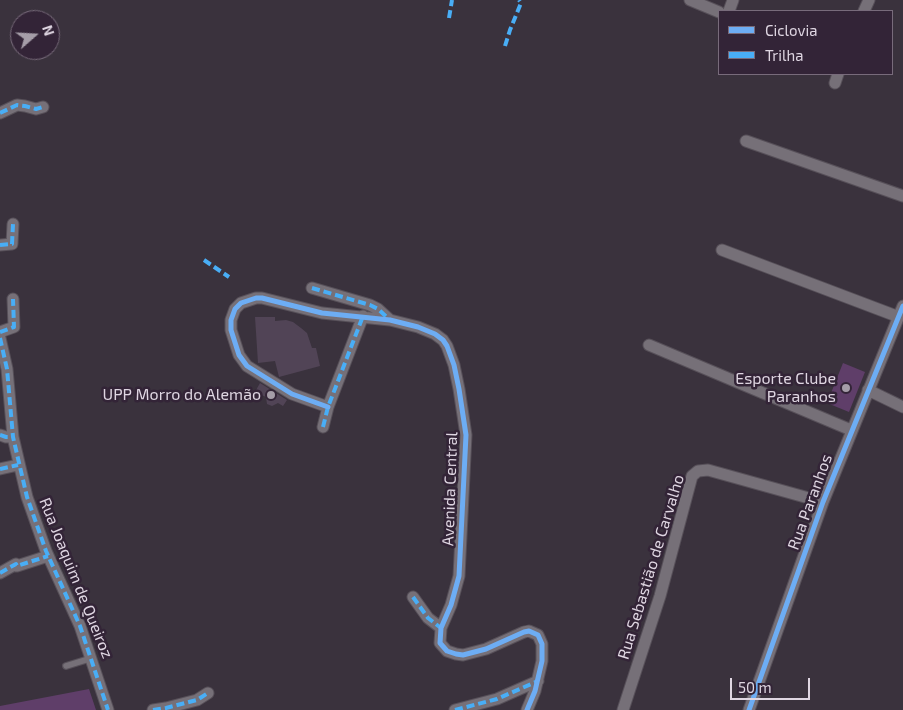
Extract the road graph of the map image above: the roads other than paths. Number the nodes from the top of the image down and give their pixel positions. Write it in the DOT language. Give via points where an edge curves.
graph roads {
  1 [pos="690,0"];
  2 [pos="718,12"];
  3 [pos="43,108"];
  4 [pos="0,113"];
  5 [pos="746,141"];
  6 [pos="903,196"];
  7 [pos="13,224"];
  8 [pos="0,245"];
  9 [pos="722,250"];
  10 [pos="312,288"];
  11 [pos="14,299"];
  12 [pos="903,306"];
  13 [pos="363,316"];
  14 [pos="899,317"];
  15 [pos="390,320"];
  16 [pos="0,332"];
  17 [pos="0,338"];
  18 [pos="648,345"];
  19 [pos="868,390"];
  20 [pos="328,407"];
  21 [pos="903,407"];
  22 [pos="323,427"];
  23 [pos="851,430"];
  24 [pos="0,435"];
  25 [pos="13,437"];
  26 [pos="18,465"];
  27 [pos="0,469"];
  28 [pos="823,502"];
  29 [pos="48,556"];
  30 [pos="0,573"];
  31 [pos="413,597"];
  32 [pos="441,628"];
  33 [pos="92,658"];
  34 [pos="66,666"];
  35 [pos="538,681"];
  36 [pos="208,693"];
  37 [pos="108,710"];
  38 [pos="153,710"];
  39 [pos="455,710"];
  40 [pos="527,710"];
  41 [pos="622,710"];
  42 [pos="749,710"];
  1 -- 2 [label="street"];
  3 -- 4 [label="street" via="17,105"];
  5 -- 6 [label="street"];
  7 -- 8 [label="street" via="12,244"];
  9 -- 14 [label="street"];
  10 -- 15 [label="street" via="370,305"];
  11 -- 16 [label="street" via="14,328"];
  12 -- 14 [label="street, Rua Paranhos"];
  13 -- 15 [label="street, Avenida Central"];
  13 -- 20 [label="street"];
  13 -- 20 [label="street, Avenida Central" via="322,312 262,298 246,301 235,308 231,330 238,355 247,366 292,394"];
  14 -- 19 [label="street, Rua Paranhos"];
  15 -- 32 [label="street, Avenida Central" via="418,327 443,340 454,365 461,399 466,435 460,558 451,605"];
  17 -- 25 [label="street, Rua Joaquim de Queiroz" via="7,369"];
  18 -- 23 [label="street"];
  19 -- 21 [label="street"];
  19 -- 23 [label="street, Rua Paranhos"];
  20 -- 22 [label="street"];
  23 -- 28 [label="street, Rua Paranhos"];
  24 -- 25 [label="street"];
  25 -- 26 [label="street, Rua Joaquim de Queiroz"];
  26 -- 27 [label="street"];
  26 -- 29 [label="street, Rua Joaquim de Queiroz"];
  28 -- 41 [label="street, Rua Sebastião de Carvalho" via="708,470 692,476 660,596"];
  28 -- 42 [label="street, Rua Paranhos"];
  29 -- 30 [label="street" via="16,564"];
  29 -- 33 [label="street, Rua Joaquim de Queiroz"];
  31 -- 32 [label="street" via="428,618"];
  32 -- 35 [label="street" via="440,643 444,649 464,655 524,632 538,635 542,644 542,661"];
  33 -- 34 [label="lane"];
  33 -- 37 [label="street, Rua Joaquim de Queiroz"];
  35 -- 39 [label="street" via="497,699"];
  35 -- 40 [label="street"];
  36 -- 38 [label="street" via="197,700"];
}
